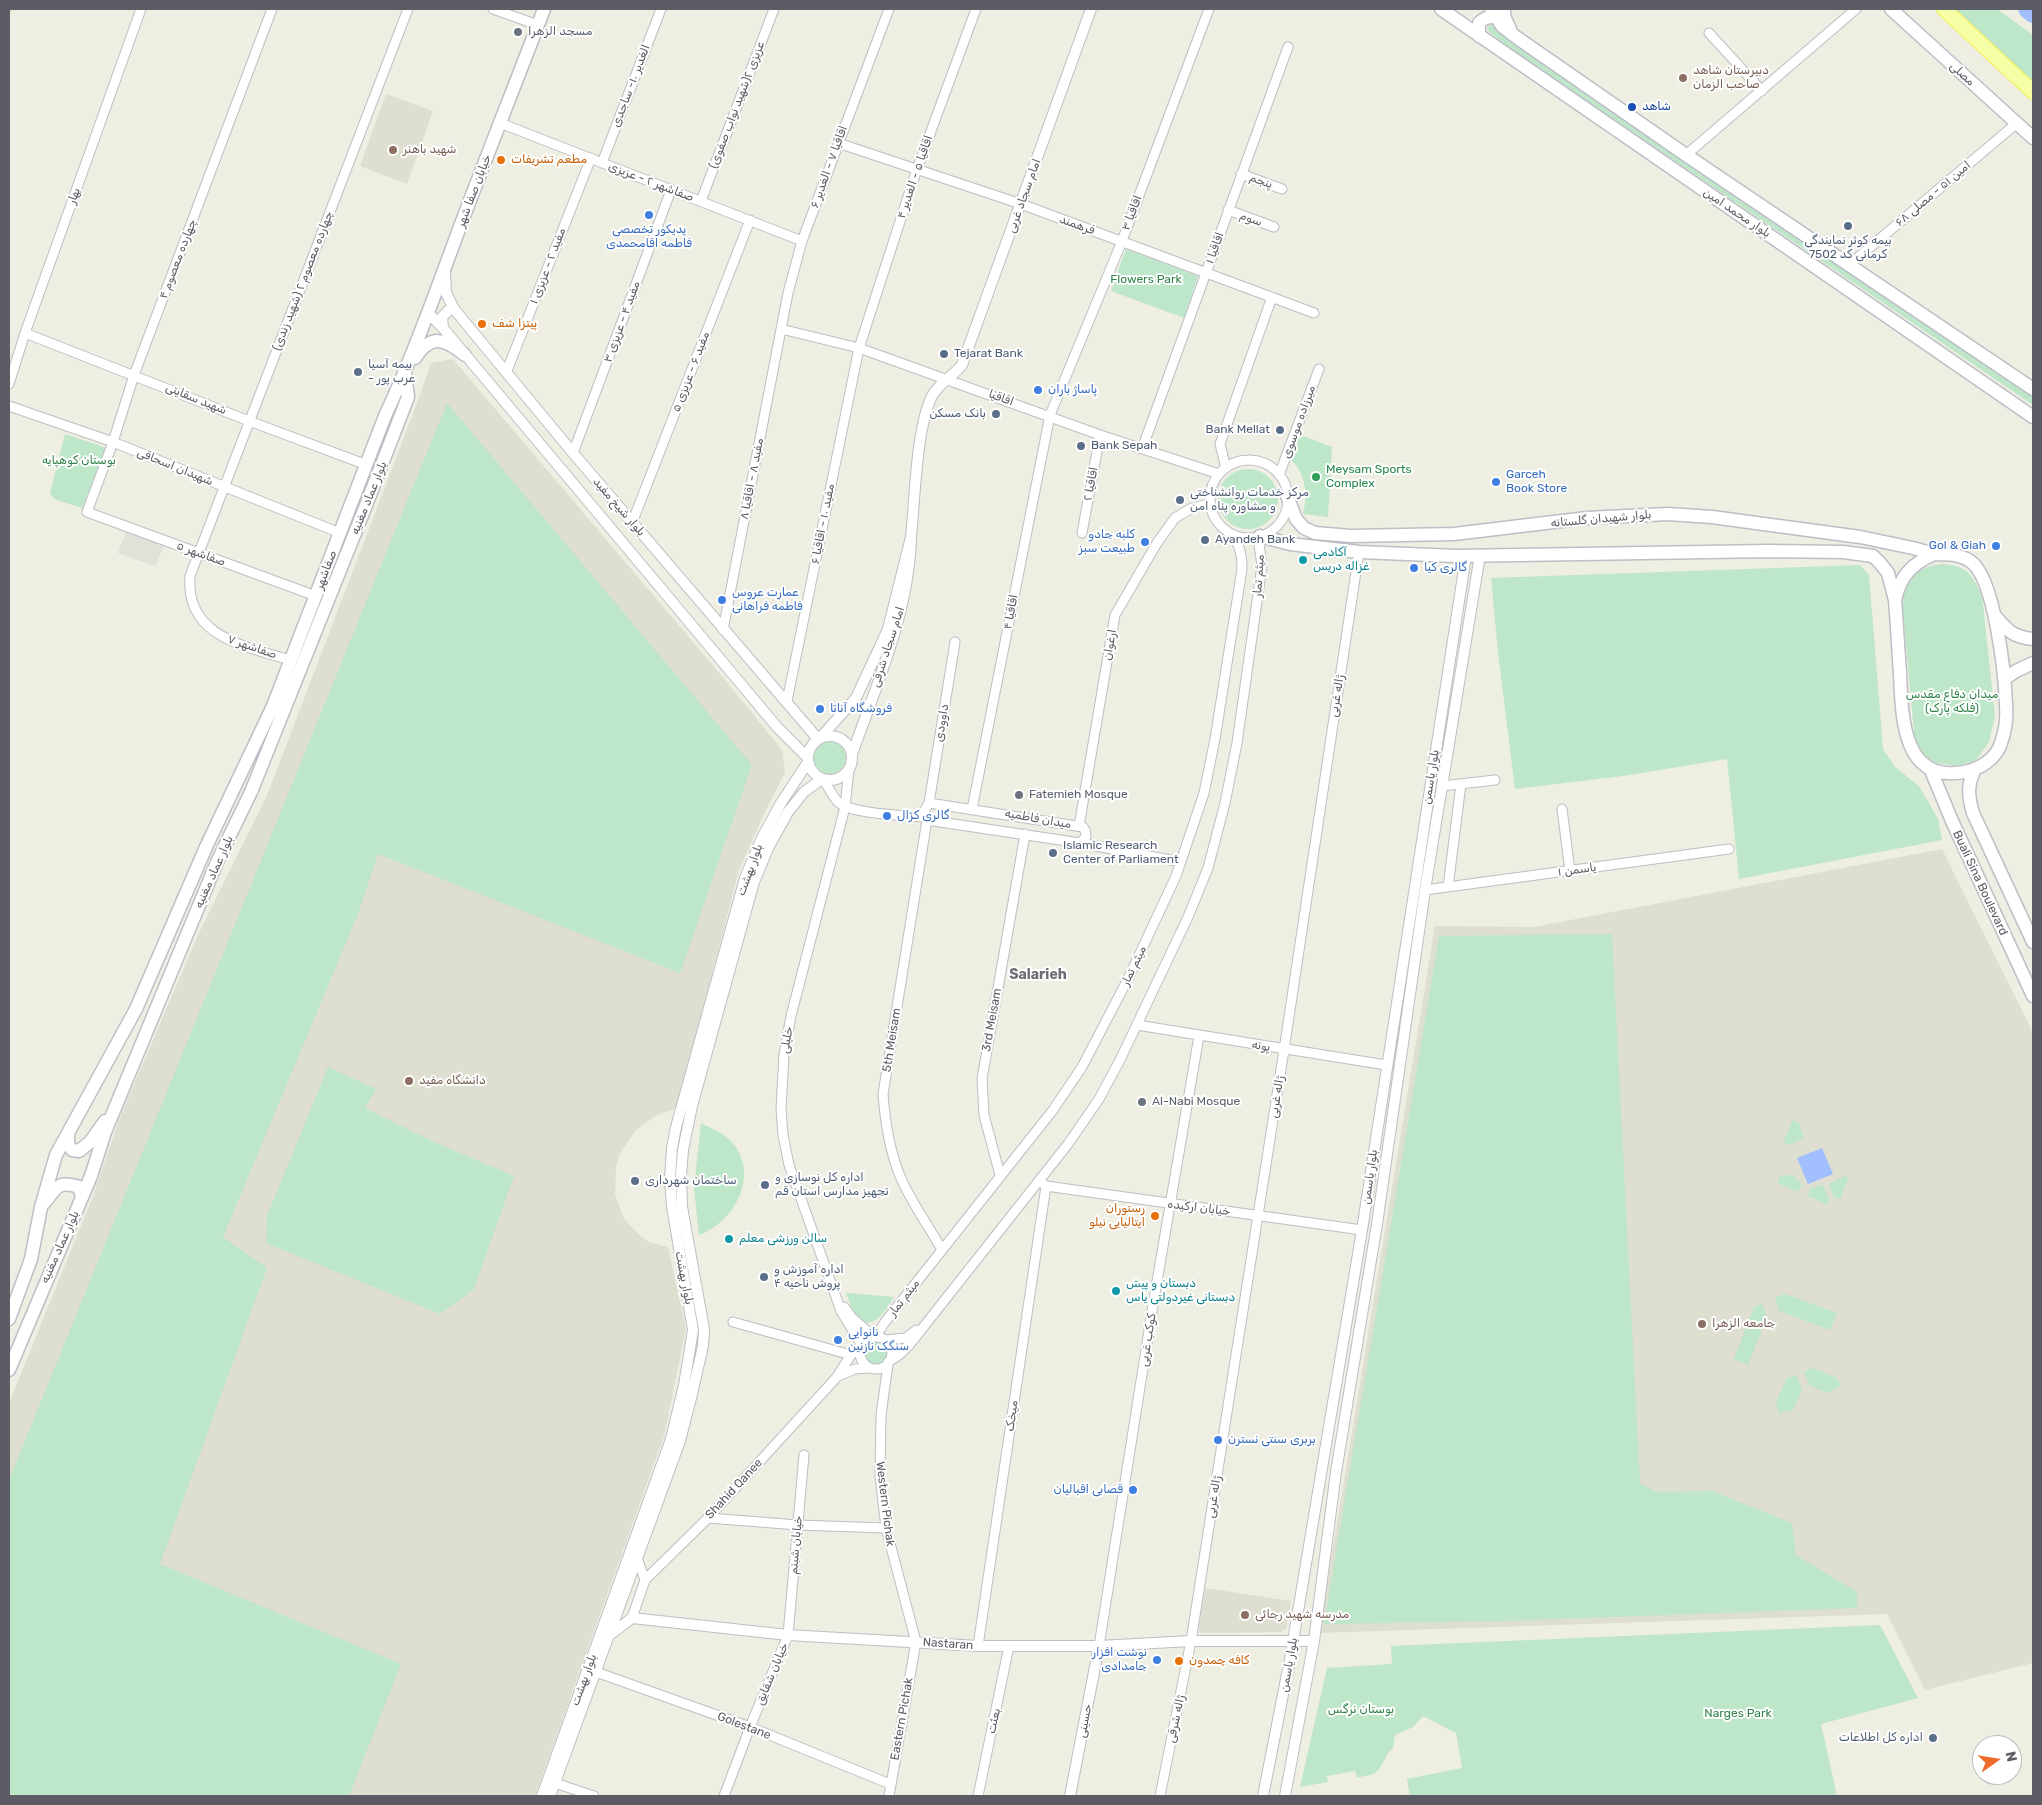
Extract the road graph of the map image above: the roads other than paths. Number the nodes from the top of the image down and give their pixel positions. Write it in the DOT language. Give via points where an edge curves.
graph roads {
  1 [pos="141,9"];
  2 [pos="272,9"];
  3 [pos="408,9"];
  4 [pos="494,9"];
  5 [pos="544,9"];
  6 [pos="661,9"];
  7 [pos="774,9"];
  8 [pos="889,9"];
  9 [pos="976,9"];
  10 [pos="1092,9"];
  11 [pos="1209,9"];
  12 [pos="1441,9"];
  13 [pos="1856,9"];
  14 [pos="1891,9"];
  15 [pos="1944,9"];
  16 [pos="1497,12"];
  17 [pos="538,25"];
  18 [pos="1709,33"];
  19 [pos="1479,36"];
  20 [pos="1288,47"];
  21 [pos="1762,91"];
  22 [pos="2033,92"];
  23 [pos="500,123"];
  24 [pos="2017,123"];
  25 [pos="2033,138"];
  26 [pos="838,142"];
  27 [pos="1686,156"];
  28 [pos="591,158"];
  29 [pos="602,163"];
  30 [pos="917,169"];
  31 [pos="1241,174"];
  32 [pos="1282,189"];
  33 [pos="671,190"];
  34 [pos="700,201"];
  35 [pos="1022,204"];
  36 [pos="1228,210"];
  37 [pos="750,220"];
  38 [pos="1274,227"];
  39 [pos="802,241"];
  40 [pos="1122,241"];
  41 [pos="447,262"];
  42 [pos="1849,265"];
  43 [pos="1206,273"];
  44 [pos="1272,297"];
  45 [pos="454,309"];
  46 [pos="1314,313"];
  47 [pos="429,314"];
  48 [pos="443,328"];
  49 [pos="781,329"];
  50 [pos="25,333"];
  51 [pos="858,348"];
  52 [pos="464,355"];
  53 [pos="1319,369"];
  54 [pos="405,373"];
  55 [pos="134,374"];
  56 [pos="506,374"];
  57 [pos="948,379"];
  58 [pos="9,384"];
  59 [pos="2033,389"];
  60 [pos="9,406"];
  61 [pos="1050,415"];
  62 [pos="2033,417"];
  63 [pos="249,421"];
  64 [pos="1100,435"];
  65 [pos="113,442"];
  66 [pos="1142,449"];
  67 [pos="573,453"];
  68 [pos="367,465"];
  69 [pos="1226,468"];
  70 [pos="1219,474"];
  71 [pos="1279,475"];
  72 [pos="225,487"];
  73 [pos="1287,496"];
  74 [pos="1210,504"];
  75 [pos="87,512"];
  76 [pos="632,523"];
  77 [pos="340,533"];
  78 [pos="1082,533"];
  79 [pos="1230,533"];
  80 [pos="911,537"];
  81 [pos="1259,537"];
  82 [pos="1359,552"];
  83 [pos="198,553"];
  84 [pos="1934,554"];
  85 [pos="1480,555"];
  86 [pos="1466,556"];
  87 [pos="1462,578"];
  88 [pos="1476,581"];
  89 [pos="316,596"];
  90 [pos="1895,600"];
  91 [pos="1995,616"];
  92 [pos="723,630"];
  93 [pos="2033,639"];
  94 [pos="955,642"];
  95 [pos="290,660"];
  96 [pos="2033,663"];
  97 [pos="2004,679"];
  98 [pos="787,701"];
  99 [pos="819,739"];
  100 [pos="852,754"];
  101 [pos="808,760"];
  102 [pos="245,768"];
  103 [pos="1930,768"];
  104 [pos="849,769"];
  105 [pos="1975,769"];
  106 [pos="823,779"];
  107 [pos="1495,780"];
  108 [pos="1461,784"];
  109 [pos="1442,786"];
  110 [pos="929,803"];
  111 [pos="846,807"];
  112 [pos="972,809"];
  113 [pos="1562,809"];
  114 [pos="926,819"];
  115 [pos="1079,826"];
  116 [pos="1024,834"];
  117 [pos="1080,843"];
  118 [pos="1729,849"];
  119 [pos="1181,862"];
  120 [pos="1570,871"];
  121 [pos="1448,887"];
  122 [pos="1414,888"];
  123 [pos="1425,890"];
  124 [pos="2033,942"];
  125 [pos="2033,996"];
  126 [pos="1137,1025"];
  127 [pos="1199,1036"];
  128 [pos="1284,1050"];
  129 [pos="1386,1065"];
  130 [pos="116,1106"];
  131 [pos="68,1134"];
  132 [pos="1000,1176"];
  133 [pos="1042,1183"];
  134 [pos="82,1197"];
  135 [pos="1172,1205"];
  136 [pos="40,1207"];
  137 [pos="1258,1216"];
  138 [pos="1362,1230"];
  139 [pos="942,1250"];
  140 [pos="827,1273"];
  141 [pos="936,1310"];
  142 [pos="9,1319"];
  143 [pos="733,1322"];
  144 [pos="875,1337"];
  145 [pos="885,1340"];
  146 [pos="862,1346"];
  147 [pos="851,1355"];
  148 [pos="888,1363"];
  149 [pos="875,1368"];
  150 [pos="9,1370"];
  151 [pos="836,1378"];
  152 [pos="885,1382"];
  153 [pos="804,1455"];
  154 [pos="708,1518"];
  155 [pos="798,1525"];
  156 [pos="886,1528"];
  157 [pos="637,1558"];
  158 [pos="645,1580"];
  159 [pos="632,1618"];
  160 [pos="610,1635"];
  161 [pos="788,1635"];
  162 [pos="1191,1641"];
  163 [pos="1314,1641"];
  164 [pos="916,1642"];
  165 [pos="1293,1642"];
  166 [pos="978,1646"];
  167 [pos="1009,1646"];
  168 [pos="1100,1646"];
  169 [pos="596,1672"];
  170 [pos="750,1727"];
  171 [pos="555,1783"];
  172 [pos="890,1784"];
  173 [pos="542,1796"];
  174 [pos="550,1796"];
  175 [pos="594,1796"];
  176 [pos="724,1796"];
  177 [pos="888,1796"];
  178 [pos="978,1796"];
  179 [pos="1070,1796"];
  180 [pos="1160,1796"];
  181 [pos="1263,1796"];
  182 [pos="1285,1796"];
  1 -- 50 [label="street, بهار"];
  2 -- 55 [label="street, چهارده معصوم ۴"];
  3 -- 63 [label="street, چهارده معصوم ۲ (شهید زندی)"];
  4 -- 17 [label="street"];
  5 -- 17 [label="main road, خیابان صفا شهر"];
  6 -- 29 [label="street, الغدیر ۱۰- ساجدی"];
  7 -- 34 [label="street, عزیزی ۲(شهید نواب صفوی)"];
  8 -- 26 [label="street, اقاقیا ۷ - الغدیر ۶"];
  9 -- 30 [label="street, اقاقیا ۵ - الغدیر ۴"];
  10 -- 35 [label="street, امام سجاد غربی"];
  11 -- 40 [label="street, اقاقیا ۳"];
  12 -- 19 [label="main road, بلوار محمد امین"];
  13 -- 21 [label="street"];
  14 -- 24 [label="main road, مصلی"];
  15 -- 22 [label="main road"];
  16 -- 19 [label="main road" via="1482,19"];
  16 -- 27 [label="main road, بلوار محمد امین" via="1516,36"];
  17 -- 23 [label="main road, خیابان صفا شهر"];
  18 -- 21 [label="street"];
  19 -- 62 [label="main road, بلوار محمد امین"];
  20 -- 31 [label="street, اقاقیا ۱"];
  21 -- 27 [label="street"];
  23 -- 28 [label="street, صفاشهر ۲ - عزیزی"];
  23 -- 41 [label="main road, خیابان صفا شهر"];
  24 -- 25 [label="main road, مصلی"];
  24 -- 42 [label="street, امین ۵۱ - مصلی ۶۸"];
  26 -- 30 [label="street, فرهمند"];
  26 -- 39 [label="street, اقاقیا ۷ - الغدیر ۶"];
  27 -- 42 [label="main road, بلوار محمد امین"];
  28 -- 29 [label="street, صفاشهر ۲ - عزیزی"];
  28 -- 56 [label="street, مفید ۲ - عزیزی ۱"];
  29 -- 33 [label="street, صفاشهر ۲ - عزیزی"];
  30 -- 35 [label="street, فرهمند"];
  30 -- 51 [label="street, اقاقیا ۵ - الغدیر ۴"];
  31 -- 32 [label="street, پنجم"];
  31 -- 36 [label="street, اقاقیا ۱"];
  33 -- 34 [label="street, صفاشهر ۲ - عزیزی"];
  33 -- 67 [label="street, مفید ۴ - عزیزی ۳"];
  34 -- 37 [label="street, صفاشهر ۲ - عزیزی"];
  35 -- 40 [label="street, فرهمند"];
  35 -- 57 [label="street, امام سجاد غربی" via="962,366"];
  36 -- 38 [label="street, سوم"];
  36 -- 43 [label="street, اقاقیا ۱"];
  37 -- 39 [label="street, صفاشهر ۲ - عزیزی"];
  37 -- 76 [label="street, مفید ۶ - عزیزی ۵"];
  39 -- 49 [label="street, اقاقیا ۷ - الغدیر ۶"];
  40 -- 43 [label="street, فرهمند"];
  40 -- 61 [label="street, اقاقیا ۳"];
  41 -- 45 [label="street, بلوار شیخ مفید" via="446,292"];
  41 -- 47 [label="main road, خیابان صفا شهر"];
  42 -- 59 [label="main road, بلوار محمد امین"];
  43 -- 44 [label="street, فرهمند"];
  43 -- 66 [label="street, اقاقیا ۱"];
  44 -- 46 [label="street, فرهمند"];
  44 -- 69 [label="street" via="1220,444"];
  45 -- 48 [label="street" via="442,317"];
  45 -- 56 [label="street, بلوار شیخ مفید"];
  47 -- 48 [label="street, بلوار شیخ مفید"];
  47 -- 54 [label="main road, خیابان صفا شهر"];
  48 -- 52 [label="street, بلوار شیخ مفید"];
  49 -- 51 [label="street, اقاقیا"];
  49 -- 92 [label="street, مفید ۸ - اقاقیا ۸"];
  50 -- 55 [label="street, شهید سقایتی"];
  50 -- 58 [label="street, بهار"];
  51 -- 57 [label="street, اقاقیا"];
  51 -- 98 [label="street, مفید ۱۰ - اقاقیا ۶"];
  52 -- 54 [label="main road" via="448,342 433,341 418,353"];
  52 -- 101 [label="street, بلوار شیخ مفید"];
  53 -- 71 [label="street, میرزاده موسوی"];
  54 -- 68 [label="main road, صفاشهر"];
  54 -- 130 [label="main road, بلوار عماد مغنیه" via="408,397 359,522 251,792 217,862"];
  55 -- 63 [label="street, شهید سقایتی"];
  55 -- 65 [label="street, چهارده معصوم ۴"];
  56 -- 67 [label="street, بلوار شیخ مفید"];
  57 -- 61 [label="street, اقاقیا"];
  57 -- 80 [label="street, امام سجاد شرقی" via="932,397 924,424"];
  60 -- 65 [label="street, شهیدان اسحاقی"];
  61 -- 64 [label="street, اقاقیا"];
  61 -- 112 [label="street, اقاقیا ۴"];
  63 -- 68 [label="street, شهید سقایتی"];
  63 -- 72 [label="street, چهارده معصوم ۲ (شهید زندی)"];
  64 -- 66 [label="street, اقاقیا"];
  64 -- 78 [label="street, اقاقیا ۲"];
  65 -- 72 [label="street, شهیدان اسحاقی"];
  65 -- 75 [label="street, چهارده معصوم ۴"];
  66 -- 70 [label="street, اقاقیا"];
  67 -- 76 [label="street, بلوار شیخ مفید"];
  68 -- 77 [label="main road, صفاشهر"];
  69 -- 70 [label="street"];
  69 -- 71 [label="street" via="1240,461 1254,461"];
  70 -- 74 [label="street" via="1211,489"];
  71 -- 73 [label="street"];
  72 -- 77 [label="street, شهیدان اسحاقی"];
  72 -- 83 [label="street, چهارده معصوم ۲ (شهید زندی)"];
  73 -- 81 [label="street" via="1281,521"];
  73 -- 84 [label="main road, بلوار شهیدان گلستانه" via="1296,519 1315,533 1351,536 1460,534 1586,518 1668,514 1860,537"];
  74 -- 79 [label="street" via="1217,521"];
  74 -- 115 [label="street, ارغوان" via="1192,508 1175,518 1156,543 1115,616"];
  75 -- 83 [label="street, صفاشهر ۵"];
  76 -- 92 [label="street, بلوار شیخ مفید"];
  77 -- 89 [label="main road, صفاشهر"];
  79 -- 81 [label="street" via="1240,537"];
  79 -- 119 [label="street, میثم تمار" via="1237,540 1242,554 1242,569 1204,793"];
  80 -- 99 [label="street, امام سجاد شرقی" via="888,629 856,698"];
  80 -- 100 [label="street, امام سجاد شرقی" via="899,620"];
  81 -- 82 [label="main road"];
  81 -- 126 [label="street, میثم تمار" via="1262,566 1237,743 1218,834 1188,917"];
  82 -- 86 [label="main road"];
  82 -- 128 [label="street, ژاله غربی"];
  83 -- 89 [label="street, صفاشهر ۵"];
  83 -- 95 [label="street, صفاشهر ۷" via="189,588 200,620 234,643"];
  84 -- 90 [label="main road" via="1906,572"];
  84 -- 91 [label="main road, بلوار شهیدان گلستانه" via="1948,554 1970,561 1982,572"];
  85 -- 86 [label="main road"];
  85 -- 88 [label="street, بلوار یاسمن"];
  85 -- 90 [label="main road" via="1843,552 1873,556 1888,573"];
  86 -- 87 [label="street, بلوار یاسمن"];
  87 -- 88 [label="street" via="1470,575"];
  87 -- 122 [label="street, بلوار یاسمن"];
  88 -- 109 [label="street, بلوار یاسمن"];
  89 -- 95 [label="main road, صفاشهر"];
  90 -- 103 [label="main road" via="1902,720 1913,751"];
  91 -- 93 [label="main road" via="2008,631"];
  91 -- 97 [label="main road, بلوار شهیدان گلستانه"];
  92 -- 98 [label="street, بلوار شیخ مفید"];
  94 -- 110 [label="street, داوودی"];
  95 -- 102 [label="main road, صفاشهر"];
  96 -- 97 [label="main road"];
  97 -- 105 [label="main road, بلوار شهیدان گلستانه" via="2006,706 2001,744 1994,757"];
  98 -- 99 [label="street, بلوار شیخ مفید"];
  99 -- 100 [label="street" via="836,736 849,746"];
  99 -- 101 [label="street" via="810,748"];
  100 -- 104 [label="street"];
  101 -- 106 [label="street" via="813,772"];
  101 -- 173 [label="street, بلوار بهشت" via="781,803 744,878 681,1106 672,1148 670,1179 675,1230 693,1330 684,1385 671,1439"];
  102 -- 131 [label="main road, بلوار عماد مغنیه" via="206,847 136,1009"];
  103 -- 105 [label="main road" via="1953,773"];
  103 -- 125 [label="main road, Buali Sina Boulevard"];
  104 -- 106 [label="street" via="838,779"];
  104 -- 111 [label="street, خلیلی"];
  105 -- 124 [label="main road, Buali Sina Boulevard" via="1969,780 1968,795 1973,813"];
  106 -- 111 [label="street" via="838,802"];
  106 -- 157 [label="street, بلوار بهشت" via="804,792 788,812 754,882 692,1106 683,1150 682,1207 700,1298 703,1346 680,1441"];
  107 -- 108 [label="street"];
  108 -- 109 [label="street"];
  108 -- 121 [label="street"];
  109 -- 123 [label="street, بلوار یاسمن"];
  110 -- 112 [label="street, میدان فاطمیه"];
  110 -- 114 [label="street" via="925,808"];
  111 -- 114 [label="street, میدان فاطمیه"];
  111 -- 140 [label="street, خلیلی" via="791,1016 782,1081 783,1135 789,1165"];
  112 -- 115 [label="street, میدان فاطمیه"];
  113 -- 120 [label="street"];
  114 -- 116 [label="street, میدان فاطمیه"];
  114 -- 139 [label="street, 5th Meisam" via="883,1094 887,1130 900,1178"];
  115 -- 117 [label="street, میدان فاطمیه" via="1086,833 1085,840"];
  116 -- 117 [label="street, میدان فاطمیه"];
  116 -- 132 [label="street, 3rd Meisam" via="982,1079 984,1115"];
  117 -- 119 [label="street"];
  118 -- 120 [label="street, یاسمن ۱"];
  119 -- 132 [label="street, میثم تمار" via="1082,1067 1053,1110"];
  120 -- 121 [label="street, یاسمن ۱"];
  121 -- 123 [label="street, یاسمن ۱"];
  122 -- 123 [label="street"];
  122 -- 129 [label="street, بلوار یاسمن"];
  123 -- 163 [label="street, بلوار یاسمن" via="1378,1214 1336,1472"];
  126 -- 127 [label="street, پونه"];
  126 -- 133 [label="street, میثم تمار" via="1099,1099"];
  127 -- 128 [label="street, پونه"];
  127 -- 135 [label="street, کوکب غربی"];
  128 -- 129 [label="street, پونه"];
  128 -- 137 [label="street, ژاله غربی"];
  129 -- 138 [label="street, بلوار یاسمن"];
  130 -- 131 [label="main road" via="90,1142 79,1151 72,1150 68,1144"];
  130 -- 134 [label="main road, بلوار عماد مغنیه"];
  131 -- 136 [label="main road, بلوار عماد مغنیه" via="56,1155"];
  132 -- 139 [label="street, میثم تمار"];
  133 -- 135 [label="street, خیابان ارکیده"];
  133 -- 141 [label="street, میثم تمار"];
  133 -- 166 [label="street, میخک"];
  134 -- 136 [label="main road" via="79,1187 61,1184"];
  134 -- 150 [label="main road, بلوار عماد مغنیه"];
  135 -- 137 [label="street, خیابان ارکیده"];
  135 -- 168 [label="street, کوکب غربی" via="1154,1299"];
  136 -- 142 [label="main road, بلوار عماد مغنیه" via="31,1259"];
  137 -- 138 [label="street, خیابان ارکیده"];
  137 -- 162 [label="street, ژاله غربی"];
  138 -- 165 [label="street, بلوار یاسمن"];
  139 -- 144 [label="street, میثم تمار"];
  140 -- 144 [label="street" via="852,1318"];
  140 -- 146 [label="street" via="841,1311"];
  141 -- 145 [label="street" via="906,1338"];
  141 -- 148 [label="street" via="910,1344"];
  143 -- 147 [label="street"];
  144 -- 145 [label="street"];
  144 -- 146 [label="street"];
  145 -- 148 [label="street" via="892,1354"];
  146 -- 147 [label="street"];
  146 -- 149 [label="street" via="862,1361"];
  147 -- 151 [label="street"];
  148 -- 149 [label="street"];
  148 -- 152 [label="street, Western Pichak"];
  149 -- 151 [label="street" via="855,1368"];
  149 -- 152 [label="street"];
  151 -- 154 [label="street, Shahid Qanee"];
  152 -- 156 [label="street, Western Pichak" via="879,1451"];
  153 -- 155 [label="street, خیابان شبنم"];
  154 -- 155 [label="street"];
  154 -- 158 [label="street, Shahid Qanee"];
  155 -- 156 [label="street"];
  155 -- 161 [label="street, خیابان شبنم"];
  156 -- 164 [label="street, Western Pichak"];
  157 -- 158 [label="street"];
  157 -- 160 [label="street, بلوار بهشت"];
  158 -- 159 [label="street"];
  159 -- 160 [label="street"];
  159 -- 161 [label="street, Nastaran"];
  160 -- 169 [label="street, بلوار بهشت"];
  161 -- 164 [label="street, Nastaran"];
  161 -- 170 [label="street, خیابان شقایق"];
  162 -- 165 [label="street, Nastaran"];
  162 -- 168 [label="street, Nastaran"];
  162 -- 180 [label="street, ژاله شرقی"];
  163 -- 165 [label="street, Nastaran"];
  163 -- 182 [label="street, بلوار یاسمن"];
  164 -- 166 [label="street, Nastaran"];
  164 -- 172 [label="street, Eastern Pichak"];
  165 -- 181 [label="street, بلوار یاسمن"];
  166 -- 167 [label="street, Nastaran"];
  167 -- 168 [label="street, Nastaran"];
  167 -- 178 [label="street, بعثت"];
  168 -- 179 [label="street, حسینی"];
  169 -- 170 [label="street, Golestane"];
  169 -- 171 [label="street, بلوار بهشت"];
  170 -- 172 [label="street, Golestane"];
  170 -- 176 [label="street, خیابان شقایق"];
  171 -- 174 [label="street, بلوار بهشت"];
  171 -- 175 [label="street"];
  172 -- 177 [label="street, Eastern Pichak"];
}
